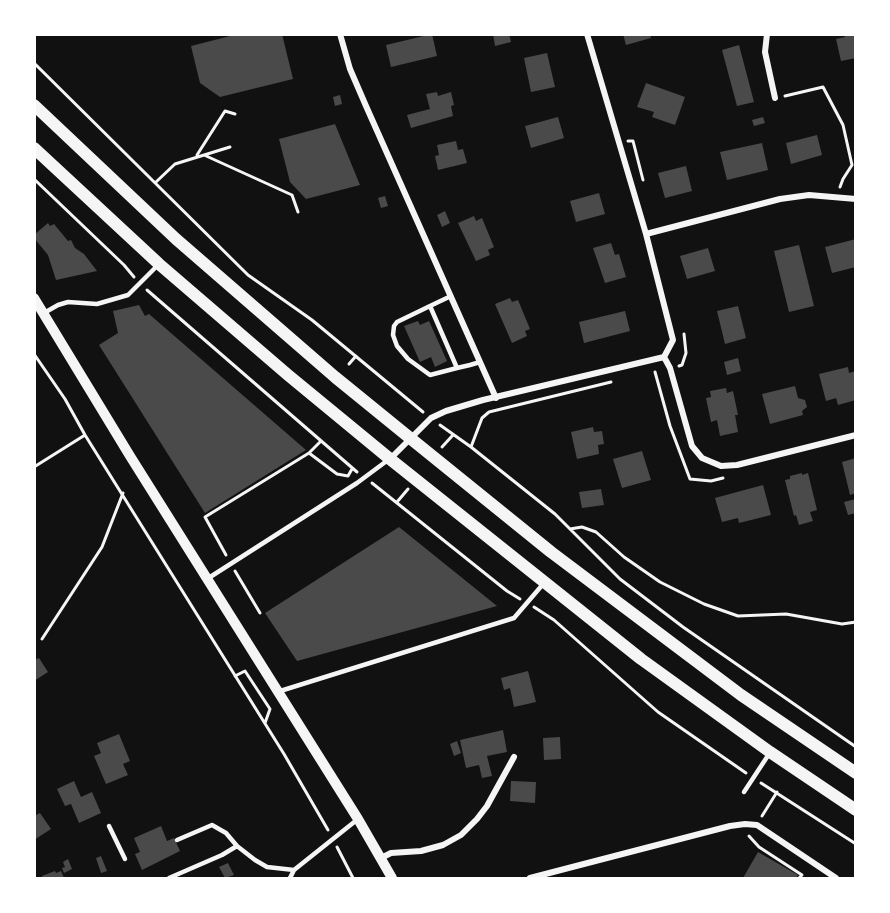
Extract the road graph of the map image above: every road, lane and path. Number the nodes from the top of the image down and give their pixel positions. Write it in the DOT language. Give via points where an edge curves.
graph roads {
  1 [pos="340,34"];
  2 [pos="587,34"];
  3 [pos="767,34"];
  4 [pos="34,63"];
  5 [pos="775,98"];
  6 [pos="34,105"];
  7 [pos="235,114"];
  8 [pos="619,140"];
  9 [pos="230,147"];
  10 [pos="34,148"];
  11 [pos="204,155"];
  12 [pos="196,157"];
  13 [pos="34,179"];
  14 [pos="156,182"];
  15 [pos="645,186"];
  16 [pos="837,198"];
  17 [pos="855,199"];
  18 [pos="298,212"];
  19 [pos="646,234"];
  20 [pos="159,264"];
  21 [pos="140,283"];
  22 [pos="450,296"];
  23 [pos="34,298"];
  24 [pos="430,306"];
  25 [pos="44,313"];
  26 [pos="683,329"];
  27 [pos="34,354"];
  28 [pos="356,355"];
  29 [pos="664,357"];
  30 [pos="480,362"];
  31 [pos="34,363"];
  32 [pos="40,364"];
  33 [pos="349,364"];
  34 [pos="457,368"];
  35 [pos="670,368"];
  36 [pos="622,380"];
  37 [pos="496,398"];
  38 [pos="424,413"];
  39 [pos="439,424"];
  40 [pos="85,435"];
  41 [pos="453,435"];
  42 [pos="855,435"];
  43 [pos="410,438"];
  44 [pos="321,441"];
  45 [pos="471,447"];
  46 [pos="440,450"];
  47 [pos="309,453"];
  48 [pos="390,459"];
  49 [pos="34,467"];
  50 [pos="352,469"];
  51 [pos="733,475"];
  52 [pos="364,477"];
  53 [pos="405,492"];
  54 [pos="123,493"];
  55 [pos="397,502"];
  56 [pos="570,529"];
  57 [pos="231,564"];
  58 [pos="207,580"];
  59 [pos="544,583"];
  60 [pos="526,603"];
  61 [pos="260,613"];
  62 [pos="855,622"];
  63 [pos="42,639"];
  64 [pos="235,676"];
  65 [pos="278,692"];
  66 [pos="265,723"];
  67 [pos="855,747"];
  68 [pos="770,752"];
  69 [pos="514,757"];
  70 [pos="855,773"];
  71 [pos="753,778"];
  72 [pos="744,792"];
  73 [pos="777,792"];
  74 [pos="855,810"];
  75 [pos="358,819"];
  76 [pos="757,825"];
  77 [pos="109,826"];
  78 [pos="333,838"];
  79 [pos="177,840"];
  80 [pos="855,844"];
  81 [pos="237,846"];
  82 [pos="381,858"];
  83 [pos="125,859"];
  84 [pos="294,870"];
  85 [pos="169,879"];
  86 [pos="290,879"];
  87 [pos="353,879"];
  88 [pos="392,879"];
  89 [pos="530,879"];
  90 [pos="799,879"];
  91 [pos="836,879"];
  1 -- 22 [label="street" via="350,69"];
  2 -- 8 [label="street"];
  3 -- 5 [label="street" via="765,52"];
  4 -- 14 [label="path"];
  5 -- 16 [label="path" via="823,87 843,125 852,165"];
  6 -- 43 [label="main road" via="176,239"];
  7 -- 12 [label="path" via="225,111"];
  8 -- 15 [label="path" via="633,141"];
  8 -- 19 [label="street"];
  9 -- 11 [label="path"];
  10 -- 20 [label="main road"];
  11 -- 12 [label="path"];
  11 -- 18 [label="path" via="292,195"];
  12 -- 14 [label="path" via="175,164"];
  13 -- 21 [label="path"];
  14 -- 28 [label="path" via="248,275"];
  16 -- 17 [label="street"];
  16 -- 19 [label="street" via="780,198"];
  19 -- 29 [label="street" via="672,340"];
  20 -- 21 [label="lane"];
  20 -- 48 [label="main road"];
  21 -- 25 [label="lane" via="128,296 97,304 68,302"];
  21 -- 44 [label="path"];
  22 -- 24 [label="lane"];
  22 -- 30 [label="street"];
  23 -- 25 [label="street"];
  24 -- 34 [label="lane"];
  24 -- 34 [label="lane" via="397,322 394,341 430,375"];
  25 -- 58 [label="street"];
  26 -- 35 [label="path" via="686,353 682,365"];
  27 -- 32 [label="path"];
  28 -- 33 [label="path"];
  28 -- 38 [label="path"];
  29 -- 35 [label="street"];
  29 -- 37 [label="street"];
  30 -- 34 [label="lane"];
  30 -- 37 [label="street"];
  31 -- 32 [label="path"];
  32 -- 40 [label="path"];
  35 -- 42 [label="street" via="692,446 702,458 721,466"];
  35 -- 51 [label="path" via="655,372 690,479 711,481"];
  36 -- 45 [label="path" via="489,412 482,418"];
  37 -- 43 [label="street" via="446,411 431,418"];
  39 -- 41 [label="path"];
  40 -- 49 [label="path"];
  40 -- 54 [label="path"];
  41 -- 45 [label="path"];
  41 -- 46 [label="path"];
  43 -- 48 [label="street"];
  43 -- 70 [label="main road" via="551,552 732,688"];
  44 -- 47 [label="path"];
  44 -- 50 [label="path"];
  45 -- 56 [label="path"];
  47 -- 50 [label="path" via="337,474 348,476"];
  47 -- 57 [label="path" via="205,517"];
  48 -- 52 [label="lane"];
  48 -- 59 [label="main road"];
  50 -- 52 [label="path"];
  52 -- 55 [label="path"];
  52 -- 57 [label="lane"];
  53 -- 55 [label="path"];
  54 -- 63 [label="path" via="102,547"];
  54 -- 64 [label="path"];
  55 -- 60 [label="path"];
  56 -- 62 [label="path" via="582,526 596,532 660,582 738,616 786,614 842,624"];
  56 -- 67 [label="path" via="620,579"];
  57 -- 58 [label="lane"];
  57 -- 61 [label="path"];
  58 -- 65 [label="street"];
  59 -- 60 [label="lane"];
  59 -- 68 [label="main road"];
  60 -- 65 [label="lane" via="513,618"];
  60 -- 71 [label="path" via="554,620 658,712"];
  64 -- 66 [label="path"];
  64 -- 66 [label="path" via="245,671 270,709"];
  65 -- 75 [label="street"];
  66 -- 78 [label="path"];
  68 -- 71 [label="lane"];
  68 -- 74 [label="main road"];
  69 -- 82 [label="street" via="487,806 461,835 443,845"];
  71 -- 72 [label="lane"];
  71 -- 73 [label="path"];
  73 -- 76 [label="path"];
  73 -- 80 [label="path"];
  75 -- 78 [label="lane"];
  75 -- 82 [label="street"];
  76 -- 89 [label="street" via="730,826"];
  76 -- 90 [label="path" via="748,835 759,847 802,875"];
  76 -- 91 [label="street"];
  77 -- 83 [label="lane"];
  78 -- 84 [label="lane"];
  78 -- 87 [label="path"];
  79 -- 81 [label="lane" via="212,825"];
  81 -- 84 [label="lane" via="267,867"];
  81 -- 85 [label="lane"];
  82 -- 88 [label="street"];
  84 -- 86 [label="lane"];
}
